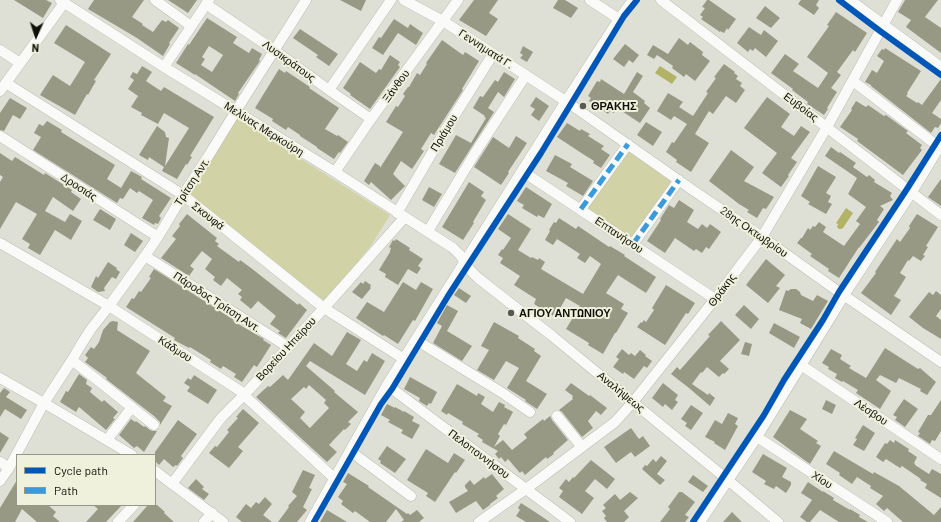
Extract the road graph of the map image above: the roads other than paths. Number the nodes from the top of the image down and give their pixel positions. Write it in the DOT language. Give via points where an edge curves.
graph roads {
  1 [pos="155,0"];
  2 [pos="306,0"];
  3 [pos="391,0"];
  4 [pos="404,0"];
  5 [pos="458,0"];
  6 [pos="590,0"];
  7 [pos="633,0"];
  8 [pos="661,0"];
  9 [pos="850,0"];
  10 [pos="897,0"];
  11 [pos="62,1"];
  12 [pos="208,2"];
  13 [pos="619,19"];
  14 [pos="443,21"];
  15 [pos="884,25"];
  16 [pos="191,26"];
  17 [pos="0,50"];
  18 [pos="274,50"];
  19 [pos="493,54"];
  20 [pos="20,63"];
  21 [pos="164,67"];
  22 [pos="941,67"];
  23 [pos="526,75"];
  24 [pos="852,81"];
  25 [pos="3,87"];
  26 [pos="329,90"];
  27 [pos="566,101"];
  28 [pos="236,111"];
  29 [pos="371,119"];
  30 [pos="827,127"];
  31 [pos="0,136"];
  32 [pos="628,144"];
  33 [pos="941,145"];
  34 [pos="522,170"];
  35 [pos="334,172"];
  36 [pos="678,180"];
  37 [pos="912,192"];
  38 [pos="182,195"];
  39 [pos="581,209"];
  40 [pos="941,214"];
  41 [pos="401,215"];
  42 [pos="428,231"];
  43 [pos="158,237"];
  44 [pos="762,237"];
  45 [pos="0,243"];
  46 [pos="633,244"];
  47 [pos="145,256"];
  48 [pos="465,262"];
  49 [pos="844,296"];
  50 [pos="716,299"];
  51 [pos="109,306"];
  52 [pos="324,308"];
  53 [pos="416,340"];
  54 [pos="288,347"];
  55 [pos="404,358"];
  56 [pos="72,360"];
  57 [pos="941,362"];
  58 [pos="801,365"];
  59 [pos="0,378"];
  60 [pos="387,385"];
  61 [pos="245,394"];
  62 [pos="633,402"];
  63 [pos="44,403"];
  64 [pos="132,407"];
  65 [pos="530,412"];
  66 [pos="557,416"];
  67 [pos="154,425"];
  68 [pos="757,437"];
  69 [pos="107,440"];
  70 [pos="582,447"];
  71 [pos="350,451"];
  72 [pos="17,454"];
  73 [pos="130,454"];
  74 [pos="16,455"];
  75 [pos="941,459"];
  76 [pos="0,462"];
  77 [pos="9,468"];
  78 [pos="157,477"];
  79 [pos="334,478"];
  80 [pos="728,480"];
  81 [pos="0,481"];
  82 [pos="172,484"];
  83 [pos="526,489"];
  84 [pos="411,496"];
  85 [pos="133,506"];
  86 [pos="212,513"];
  87 [pos="118,522"];
  88 [pos="204,522"];
  89 [pos="223,522"];
  90 [pos="310,522"];
  91 [pos="479,522"];
  92 [pos="570,522"];
  93 [pos="700,522"];
  94 [pos="778,522"];
  95 [pos="887,522"];
  1 -- 16 [label="street"];
  2 -- 18 [label="street, Τρίτση Αντ."];
  3 -- 26 [label="street"];
  4 -- 14 [label="street, Γεννηματά Γ."];
  5 -- 14 [label="street, Ξάνθου"];
  6 -- 13 [label="street"];
  7 -- 13 [label="street"];
  8 -- 30 [label="street, Ευβοίας"];
  9 -- 15 [label="street"];
  10 -- 15 [label="street, Θράκης"];
  11 -- 20 [label="street"];
  11 -- 21 [label="street, Μελίνας Μερκούρη"];
  12 -- 16 [label="street"];
  12 -- 18 [label="street, Λυσικράτους"];
  13 -- 27 [label="street"];
  14 -- 19 [label="street, Γεννηματά Γ."];
  14 -- 29 [label="street, Ξάνθου"];
  15 -- 22 [label="street"];
  15 -- 24 [label="street, Θράκης"];
  16 -- 21 [label="street"];
  17 -- 20 [label="street"];
  18 -- 26 [label="street, Λυσικράτους"];
  18 -- 28 [label="street, Τρίτση Αντ."];
  19 -- 23 [label="street, Γεννηματά Γ."];
  19 -- 41 [label="street, Πριάμου" via="443,134"];
  20 -- 25 [label="street"];
  21 -- 28 [label="street, Μελίνας Μερκούρη"];
  23 -- 27 [label="street, Γεννηματά Γ."];
  23 -- 42 [label="street"];
  24 -- 30 [label="street, Θράκης"];
  24 -- 33 [label="street" via="935,144"];
  25 -- 38 [label="street, Σκουφά"];
  26 -- 29 [label="street, Λυσικράτους"];
  27 -- 32 [label="street, 28ης Οκτωβρίου"];
  27 -- 34 [label="street"];
  28 -- 35 [label="street, Μελίνας Μερκούρη"];
  28 -- 38 [label="street, Τρίτση Αντ."];
  29 -- 35 [label="street, Ξάνθου"];
  30 -- 37 [label="street, Ευβοίας"];
  30 -- 44 [label="street, Θράκης"];
  31 -- 43 [label="street, Δροσιάς"];
  32 -- 36 [label="street, 28ης Οκτωβρίου"];
  32 -- 39 [label="street"];
  33 -- 37 [label="street"];
  34 -- 39 [label="street, Επτανήσου"];
  34 -- 48 [label="street"];
  35 -- 41 [label="street, Μελίνας Μερκούρη"];
  36 -- 44 [label="street, 28ης Οκτωβρίου"];
  36 -- 46 [label="street"];
  37 -- 40 [label="street, Ευβοίας"];
  37 -- 49 [label="street"];
  38 -- 43 [label="street, Τρίτση Αντ."];
  38 -- 52 [label="street, Σκουφά"];
  39 -- 46 [label="street, Επτανήσου"];
  41 -- 42 [label="street, Μελίνας Μερκούρη"];
  41 -- 52 [label="street, Βορείου Ηπείρου"];
  42 -- 48 [label="street, Μελίνας Μερκούρη" via="457,251"];
  43 -- 47 [label="street, Τρίτση Αντ."];
  44 -- 49 [label="street, 28ης Οκτωβρίου"];
  44 -- 50 [label="street, Θράκης"];
  45 -- 51 [label="street, Κάδμου"];
  46 -- 50 [label="street, Επτανήσου"];
  47 -- 51 [label="street, Τρίτση Αντ."];
  47 -- 54 [label="street, Πάροδος Τρίτση Αντ."];
  48 -- 53 [label="street"];
  48 -- 62 [label="street, Αναλήψεως" via="478,278"];
  49 -- 57 [label="street, 28ης Οκτωβρίου"];
  49 -- 58 [label="street"];
  50 -- 62 [label="street, Θράκης"];
  51 -- 56 [label="street, Τρίτση Αντ."];
  51 -- 61 [label="street, Κάδμου"];
  52 -- 54 [label="street, Βορείου Ηπείρου"];
  52 -- 55 [label="street, Σκουφά"];
  53 -- 55 [label="street"];
  53 -- 65 [label="street"];
  54 -- 61 [label="street, Βορείου Ηπείρου"];
  55 -- 60 [label="street"];
  56 -- 63 [label="street, Τρίτση Αντ."];
  56 -- 64 [label="street"];
  58 -- 68 [label="street"];
  58 -- 75 [label="street, Λέσβου"];
  59 -- 63 [label="street"];
  60 -- 71 [label="street"];
  60 -- 83 [label="street, Πελοποννήσου"];
  61 -- 79 [label="street, Κάδμου"];
  61 -- 82 [label="street, Βορείου Ηπείρου" via="221,418"];
  62 -- 70 [label="street, Θράκης" via="615,422"];
  62 -- 80 [label="street, Αναλήψεως"];
  63 -- 69 [label="street"];
  63 -- 72 [label="street, Τρίτση Αντ."];
  64 -- 67 [label="street"];
  64 -- 69 [label="street"];
  66 -- 70 [label="street"];
  68 -- 80 [label="street"];
  68 -- 95 [label="street, Χίου"];
  69 -- 73 [label="street"];
  70 -- 83 [label="street, Θράκης"];
  71 -- 79 [label="street"];
  71 -- 84 [label="street"];
  74 -- 77 [label="street, Τρίτση Αντ."];
  76 -- 77 [label="street"];
  77 -- 81 [label="street, Τρίτση Αντ."];
  78 -- 82 [label="street"];
  79 -- 90 [label="street"];
  80 -- 93 [label="street"];
  80 -- 94 [label="street, Αναλήψεως"];
  82 -- 86 [label="street"];
  83 -- 91 [label="street, Θράκης"];
  83 -- 92 [label="street, Πελοποννήσου"];
  85 -- 87 [label="street"];
  86 -- 88 [label="street"];
  86 -- 89 [label="street"];
}
